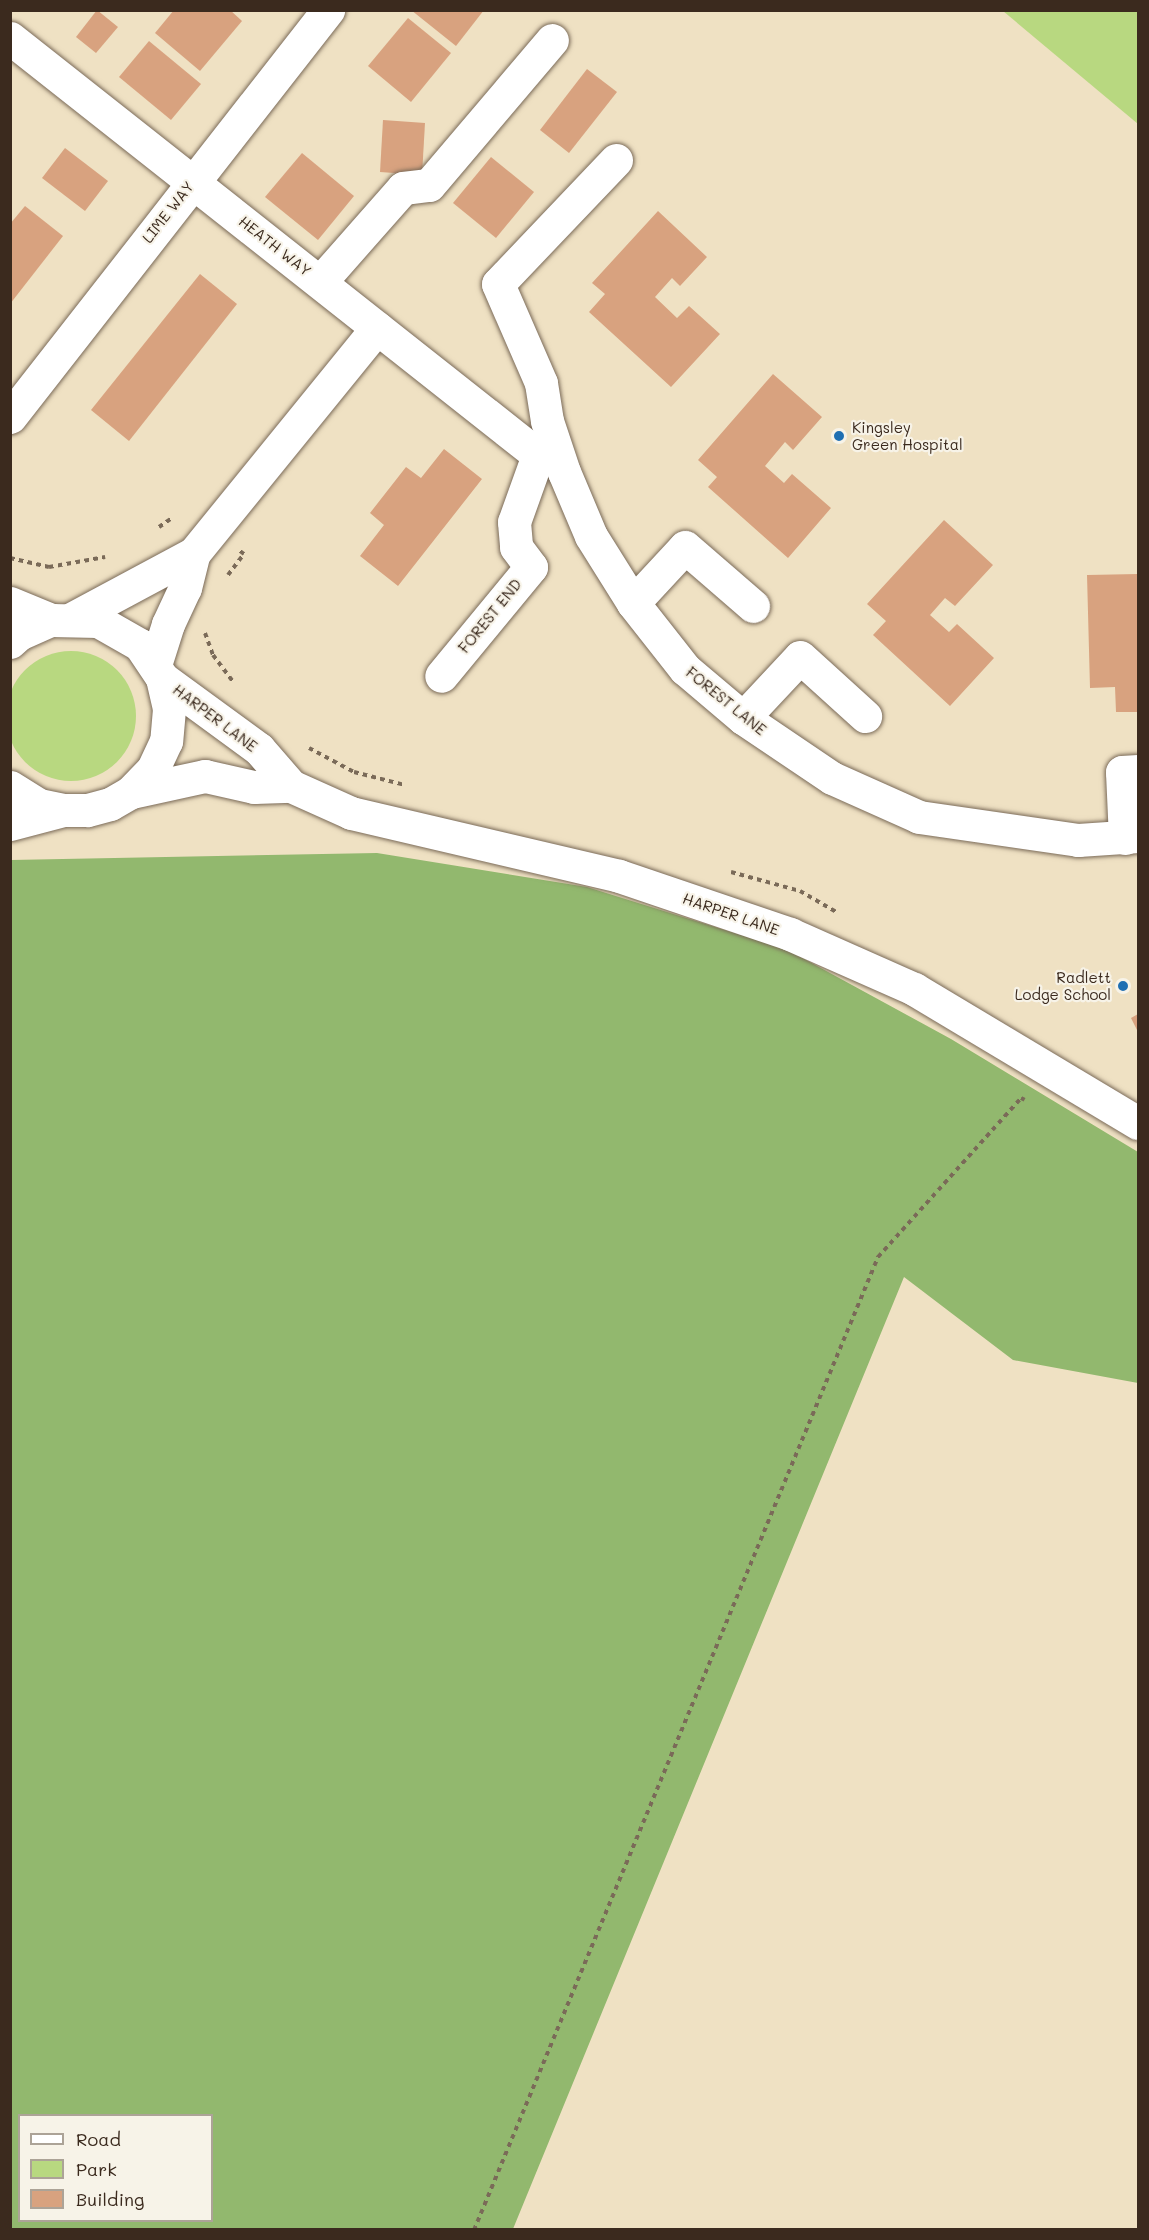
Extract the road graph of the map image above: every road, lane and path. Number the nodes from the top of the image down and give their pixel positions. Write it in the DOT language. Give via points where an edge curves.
graph roads {
  1 [pos="328,10"];
  2 [pos="10,38"];
  3 [pos="552,40"];
  4 [pos="616,160"];
  5 [pos="191,181"];
  6 [pos="321,281"];
  7 [pos="377,328"];
  8 [pos="10,417"];
  9 [pos="538,455"];
  10 [pos="177,515"];
  11 [pos="151,533"];
  12 [pos="194,553"];
  13 [pos="108,556"];
  14 [pos="10,558"];
  15 [pos="10,603"];
  16 [pos="633,603"];
  17 [pos="753,606"];
  18 [pos="62,619"];
  19 [pos="10,642"];
  20 [pos="159,671"];
  21 [pos="441,676"];
  22 [pos="865,716"];
  23 [pos="743,718"];
  24 [pos="1138,771"];
  25 [pos="291,786"];
  26 [pos="10,787"];
  27 [pos="131,792"];
  28 [pos="63,810"];
  29 [pos="10,824"];
  30 [pos="1132,837"];
  31 [pos="1032,1102"];
  32 [pos="1138,1123"];
  33 [pos="474,2229"];
  1 -- 5 [label="street, LIME WAY"];
  2 -- 5 [label="street, HEATH WAY"];
  3 -- 6 [label="street" via="429,184 403,188"];
  4 -- 16 [label="street, FOREST LANE" via="498,284 541,383 548,421 573,494 591,536"];
  5 -- 6 [label="street, HEATH WAY"];
  5 -- 8 [label="street, LIME WAY"];
  6 -- 7 [label="street, HEATH WAY"];
  7 -- 9 [label="street, HEATH WAY"];
  7 -- 12 [label="street"];
  9 -- 21 [label="street, FOREST END" via="513,522 516,548 531,567"];
  10 -- 11 [label="path"];
  12 -- 18 [label="street"];
  12 -- 20 [label="street" via="185,588 168,624"];
  13 -- 14 [label="path" via="49,567"];
  15 -- 18 [label="street"];
  16 -- 17 [label="street" via="685,547"];
  16 -- 23 [label="street, FOREST LANE" via="685,669"];
  18 -- 19 [label="street" via="20,634"];
  18 -- 20 [label="street" via="98,621 120,631 140,645"];
  20 -- 25 [label="street, HARPER LANE" via="259,749"];
  20 -- 27 [label="street" via="169,709 166,741 153,769"];
  22 -- 23 [label="street" via="800,657"];
  23 -- 30 [label="street, FOREST LANE" via="832,778 919,817 1078,840"];
  24 -- 30 [label="street" via="1122,772"];
  25 -- 27 [label="street, HARPER LANE" via="254,787 205,776"];
  25 -- 32 [label="street, HARPER LANE" via="351,813 619,876 790,934 915,989"];
  26 -- 28 [label="street" via="39,805"];
  27 -- 28 [label="street" via="87,810"];
  28 -- 29 [label="street"];
  31 -- 33 [label="path" via="1021,1098 878,1257"];
}
